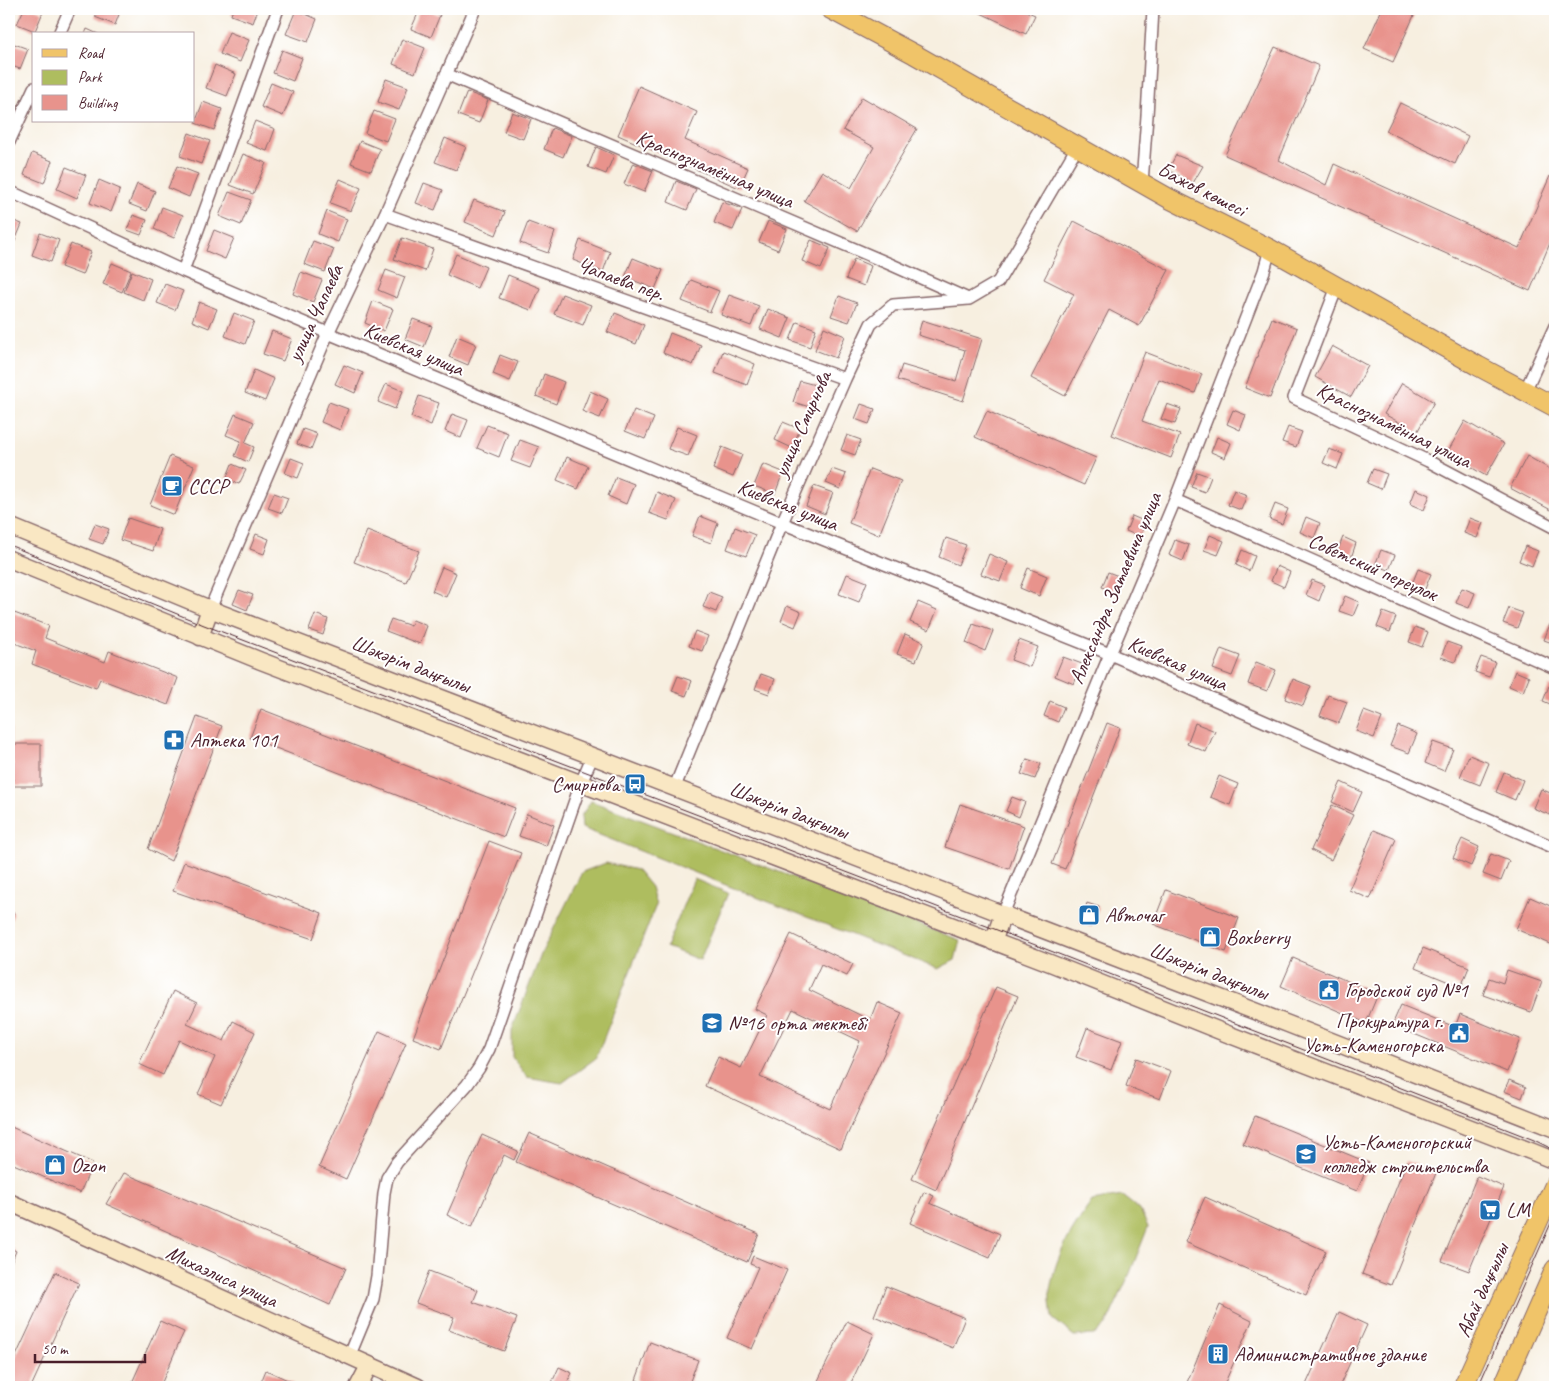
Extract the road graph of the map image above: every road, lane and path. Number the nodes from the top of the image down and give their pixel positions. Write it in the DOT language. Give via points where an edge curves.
graph roads {
  1 [pos="70,9"];
  2 [pos="278,9"];
  3 [pos="475,9"];
  4 [pos="830,9"];
  5 [pos="1153,9"];
  6 [pos="59,32"];
  7 [pos="446,74"];
  8 [pos="32,92"];
  9 [pos="9,142"];
  10 [pos="1077,147"];
  11 [pos="1142,183"];
  12 [pos="9,191"];
  13 [pos="385,214"];
  14 [pos="1270,250"];
  15 [pos="183,271"];
  16 [pos="1336,287"];
  17 [pos="969,300"];
  18 [pos="1555,326"];
  19 [pos="328,333"];
  20 [pos="845,379"];
  21 [pos="1525,392"];
  22 [pos="1555,407"];
  23 [pos="1175,500"];
  24 [pos="782,524"];
  25 [pos="9,526"];
  26 [pos="1555,528"];
  27 [pos="9,559"];
  28 [pos="210,609"];
  29 [pos="200,637"];
  30 [pos="1110,654"];
  31 [pos="1555,668"];
  32 [pos="592,757"];
  33 [pos="581,783"];
  34 [pos="674,789"];
  35 [pos="662,815"];
  36 [pos="1555,848"];
  37 [pos="1003,914"];
  38 [pos="993,942"];
  39 [pos="1555,1129"];
  40 [pos="1555,1162"];
  41 [pos="1555,1184"];
  42 [pos="9,1202"];
  43 [pos="1555,1268"];
  44 [pos="1550,1289"];
  45 [pos="350,1357"];
  46 [pos="369,1366"];
  47 [pos="358,1387"];
  48 [pos="418,1387"];
  49 [pos="1463,1387"];
  50 [pos="1503,1387"];
  1 -- 6 [label="street"];
  2 -- 15 [label="street"];
  3 -- 7 [label="street, улица Чапаева"];
  4 -- 10 [label="main road, Бажов көшесі"];
  5 -- 11 [label="street"];
  7 -- 13 [label="street, улица Чапаева"];
  7 -- 17 [label="street, Краснознамённая улица"];
  8 -- 9 [label="street"];
  10 -- 11 [label="main road, Бажов көшесі"];
  10 -- 17 [label="street, улица Смирнова" via="998,282"];
  11 -- 14 [label="main road, Бажов көшесі"];
  12 -- 15 [label="street, Киевская улица"];
  13 -- 19 [label="street, улица Чапаева"];
  13 -- 20 [label="street, Чапаева пер."];
  14 -- 16 [label="main road, Бажов көшесі"];
  14 -- 23 [label="street, Александра Затаевича улица"];
  15 -- 19 [label="street, Киевская улица"];
  16 -- 21 [label="main road, Бажов көшесі"];
  16 -- 26 [label="street, Краснознамённая улица" via="1294,398 1428,461"];
  17 -- 20 [label="street, улица Смирнова" via="893,305 872,324"];
  18 -- 21 [label="street"];
  19 -- 24 [label="street, Киевская улица"];
  19 -- 28 [label="street, улица Чапаева"];
  20 -- 24 [label="street, улица Смирнова"];
  21 -- 22 [label="main road, Бажов көшесі"];
  23 -- 30 [label="street, Александра Затаевича улица"];
  23 -- 31 [label="street, Советский переулок"];
  24 -- 30 [label="street, Киевская улица"];
  24 -- 34 [label="street, улица Смирнова"];
  25 -- 28 [label="main road, Шәкәрім даңғылы"];
  27 -- 29 [label="main road"];
  28 -- 29 [label="main road, улица Чапаева"];
  28 -- 32 [label="main road, Шәкәрім даңғылы"];
  29 -- 33 [label="main road"];
  30 -- 36 [label="street, Киевская улица"];
  30 -- 37 [label="street, Александра Затаевича улица"];
  32 -- 33 [label="street"];
  32 -- 34 [label="main road, Шәкәрім даңғылы"];
  33 -- 35 [label="main road"];
  33 -- 45 [label="street" via="489,1049 467,1085 397,1162 387,1178 373,1299"];
  34 -- 35 [label="main road, улица Смирнова"];
  34 -- 37 [label="main road, Шәкәрім даңғылы"];
  35 -- 38 [label="main road"];
  37 -- 38 [label="main road, Александра Затаевича улица"];
  37 -- 39 [label="main road, Шәкәрім даңғылы"];
  38 -- 40 [label="main road"];
  41 -- 49 [label="main road, Абай даңғылы"];
  42 -- 45 [label="main road, Михаэлиса улица"];
  43 -- 44 [label="main road"];
  44 -- 50 [label="main road"];
  45 -- 46 [label="main road, Михаэлиса улица"];
  46 -- 47 [label="main road"];
  46 -- 48 [label="main road, Михаэлиса улица"];
}
